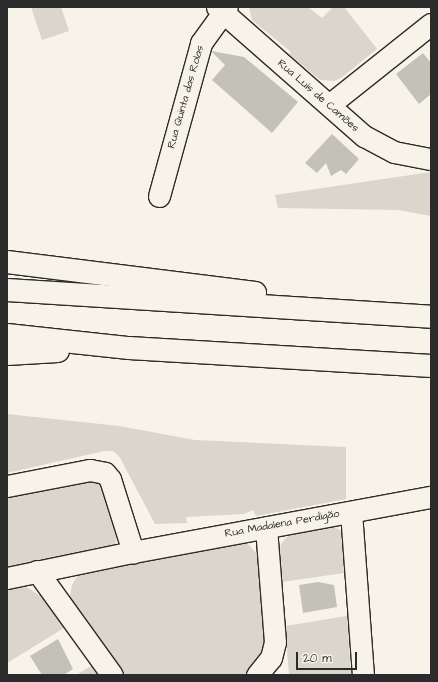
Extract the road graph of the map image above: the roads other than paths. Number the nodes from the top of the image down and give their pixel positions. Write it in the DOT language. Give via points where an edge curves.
graph roads {
  1 [pos="222,9"];
  2 [pos="431,24"];
  3 [pos="329,105"];
  4 [pos="431,159"];
  5 [pos="159,196"];
  6 [pos="7,262"];
  7 [pos="7,290"];
  8 [pos="386,314"];
  9 [pos="431,317"];
  10 [pos="7,335"];
  11 [pos="129,348"];
  12 [pos="7,354"];
  13 [pos="335,362"];
  14 [pos="431,366"];
  15 [pos="431,375"];
  16 [pos="7,486"];
  17 [pos="431,497"];
  18 [pos="351,512"];
  19 [pos="266,527"];
  20 [pos="133,552"];
  21 [pos="38,571"];
  22 [pos="7,578"];
  23 [pos="363,674"];
  24 [pos="112,675"];
  25 [pos="256,675"];
  1 -- 3 [label="street, Rua Luís de Camões"];
  1 -- 5 [label="street, Rua Quinta das Rolas" via="201,43"];
  2 -- 3 [label="street"];
  3 -- 4 [label="street, Rua Luís de Camões" via="378,146 416,158"];
  6 -- 8 [label="highway" via="130,279 210,286"];
  7 -- 8 [label="highway"];
  8 -- 9 [label="highway"];
  10 -- 11 [label="highway"];
  11 -- 12 [label="highway"];
  11 -- 13 [label="highway"];
  13 -- 14 [label="highway"];
  13 -- 15 [label="highway"];
  16 -- 20 [label="street" via="90,470 105,473 110,479"];
  17 -- 18 [label="street, Rua Madalena Perdigão"];
  18 -- 19 [label="street, Rua Madalena Perdigão"];
  18 -- 23 [label="street"];
  19 -- 20 [label="street, Rua Madalena Perdigão"];
  19 -- 25 [label="street" via="275,642 271,658"];
  20 -- 21 [label="street, Rua Madalena Perdigão"];
  21 -- 22 [label="street, Rua Madalena Perdigão"];
  21 -- 24 [label="street"];
}
